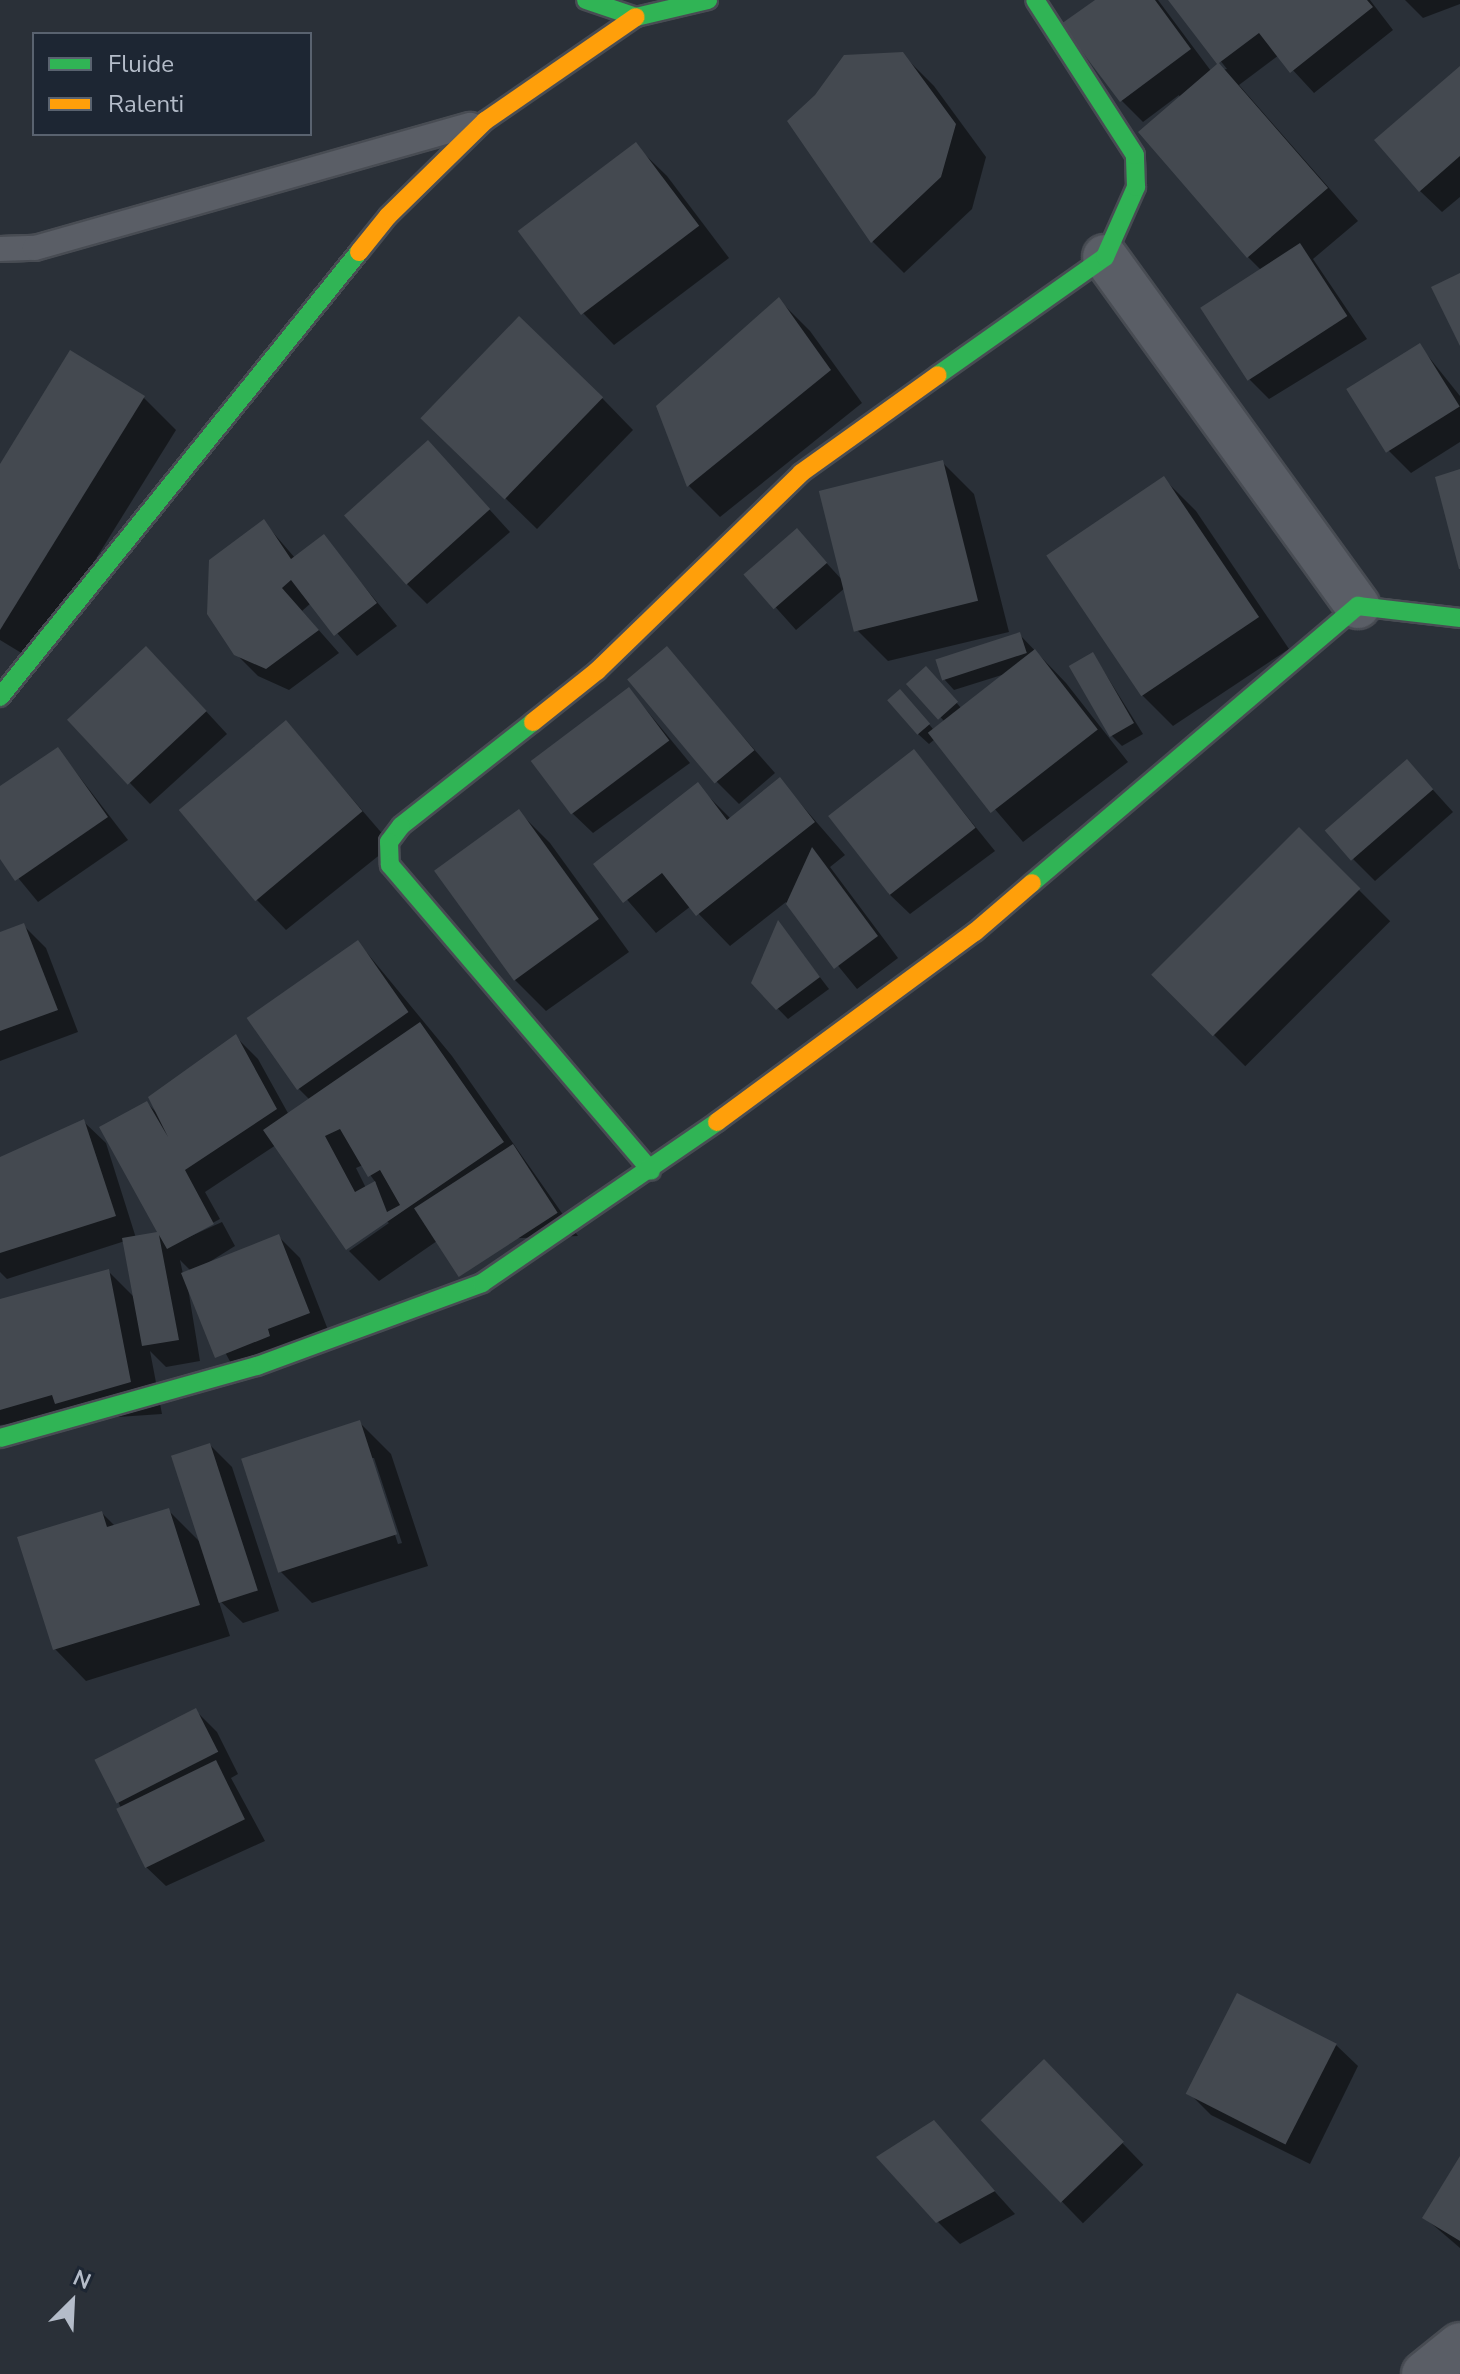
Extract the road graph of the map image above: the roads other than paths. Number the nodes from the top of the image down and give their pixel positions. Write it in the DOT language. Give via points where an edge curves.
graph roads {
  1 [pos="586,0"];
  2 [pos="708,0"];
  3 [pos="1035,0"];
  4 [pos="636,17"];
  5 [pos="485,121"];
  6 [pos="0,249"];
  7 [pos="1105,257"];
  8 [pos="1358,606"];
  9 [pos="1460,618"];
  10 [pos="0,697"];
  11 [pos="651,1171"];
  12 [pos="0,1438"];
  13 [pos="1460,2345"];
  14 [pos="1424,2374"];
  1 -- 4 [label="street"];
  2 -- 4 [label="street"];
  3 -- 7 [label="street" via="1135,155 1136,187"];
  4 -- 5 [label="street"];
  5 -- 6 [label="lane" via="35,248"];
  5 -- 10 [label="street" via="388,216"];
  7 -- 8 [label="street"];
  7 -- 11 [label="street" via="801,473 597,671 401,826 389,842 390,865"];
  8 -- 9 [label="street"];
  8 -- 11 [label="street" via="975,932"];
  11 -- 12 [label="street" via="482,1283 257,1366"];
  13 -- 14 [label="street"];
}
